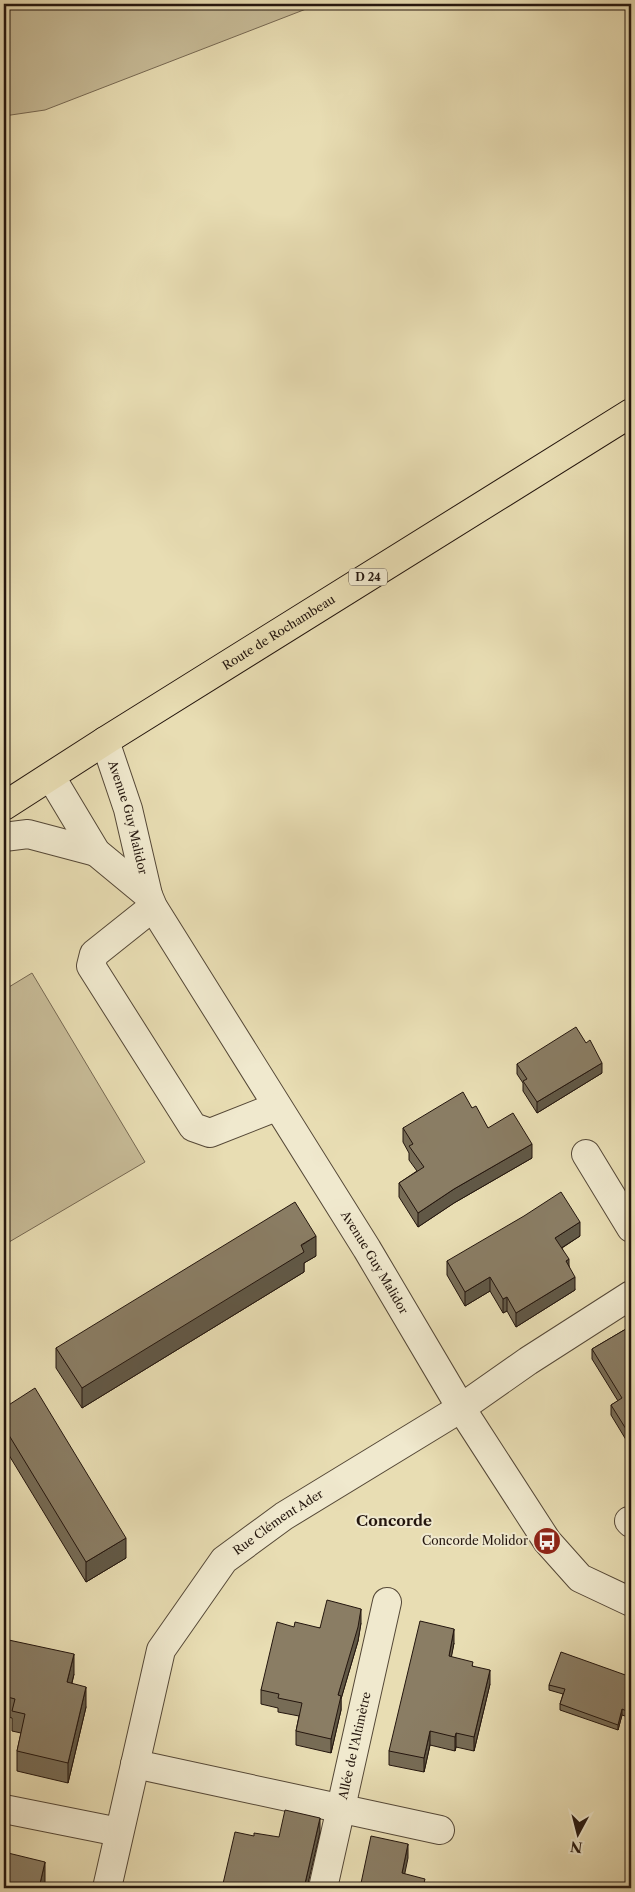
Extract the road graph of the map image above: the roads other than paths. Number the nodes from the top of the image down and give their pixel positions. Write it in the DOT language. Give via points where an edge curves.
graph roads {
  1 [pos="631,413"];
  2 [pos="105,741"];
  3 [pos="52,776"];
  4 [pos="4,806"];
  5 [pos="4,837"];
  6 [pos="96,852"];
  7 [pos="151,901"];
  8 [pos="276,1107"];
  9 [pos="586,1154"];
  10 [pos="631,1228"];
  11 [pos="631,1295"];
  12 [pos="461,1408"];
  13 [pos="387,1602"];
  14 [pos="631,1602"];
  15 [pos="135,1764"];
  16 [pos="340,1807"];
  17 [pos="4,1809"];
  18 [pos="440,1830"];
  19 [pos="119,1832"];
  20 [pos="107,1888"];
  21 [pos="323,1888"];
  1 -- 2 [label="main road, Route de Rochambeau / D 24"];
  2 -- 3 [label="main road, Route de Rochambeau / D 24"];
  2 -- 7 [label="street, Avenue Guy Malidor" via="128,809"];
  3 -- 4 [label="main road, Route de Rochambeau / D 24"];
  3 -- 6 [label="street, Avenue Guy Malidor"];
  5 -- 6 [label="street, Avenue Guy Malidor" via="28,834"];
  6 -- 7 [label="street, Avenue Guy Malidor"];
  7 -- 8 [label="street, Avenue Guy Malidor"];
  7 -- 8 [label="street" via="94,954 91,966 193,1127 210,1133"];
  8 -- 12 [label="street, Avenue Guy Malidor"];
  9 -- 10 [label="street"];
  11 -- 12 [label="street, Rue Clément Ader"];
  12 -- 14 [label="street, Avenue Guy Malidor" via="547,1541 566,1563 580,1578"];
  12 -- 15 [label="street, Rue Clément Ader" via="284,1516 224,1560 161,1650"];
  13 -- 16 [label="street, Allée de l'Altimètre"];
  15 -- 16 [label="street"];
  15 -- 19 [label="street, Rue Clément Ader"];
  16 -- 18 [label="street"];
  16 -- 21 [label="street, Allée de l'Altimètre"];
  17 -- 19 [label="street"];
  19 -- 20 [label="street, Rue Clément Ader"];
}
